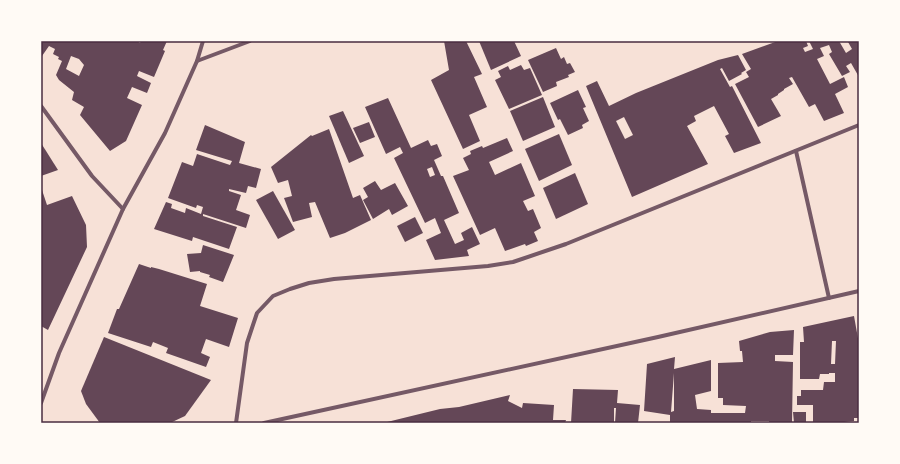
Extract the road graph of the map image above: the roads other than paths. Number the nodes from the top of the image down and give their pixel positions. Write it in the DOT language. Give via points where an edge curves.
graph roads {
  1 [pos="203,41"];
  2 [pos="250,41"];
  3 [pos="197,61"];
  4 [pos="41,106"];
  5 [pos="859,125"];
  6 [pos="796,151"];
  7 [pos="123,209"];
  8 [pos="859,291"];
  9 [pos="829,298"];
  10 [pos="41,403"];
  11 [pos="236,423"];
  12 [pos="264,423"];
  1 -- 3 [label="street"];
  2 -- 3 [label="street"];
  3 -- 7 [label="street" via="165,133"];
  4 -- 7 [label="street" via="92,176"];
  5 -- 6 [label="street"];
  6 -- 9 [label="street"];
  6 -- 11 [label="street" via="566,244 513,262 334,279 309,283 273,296 257,313 247,343"];
  7 -- 10 [label="street" via="59,353"];
  8 -- 9 [label="street"];
  9 -- 12 [label="street"];
}
